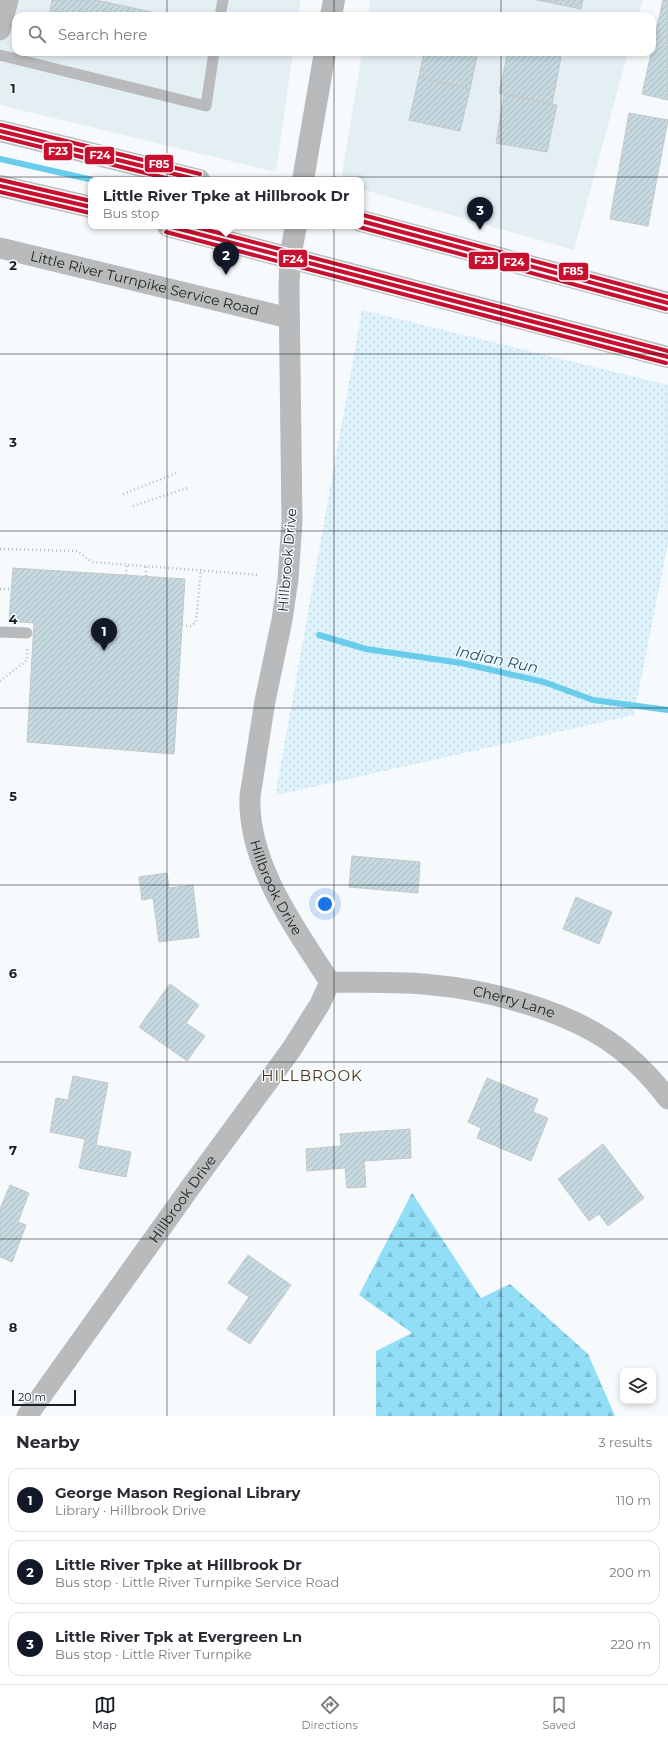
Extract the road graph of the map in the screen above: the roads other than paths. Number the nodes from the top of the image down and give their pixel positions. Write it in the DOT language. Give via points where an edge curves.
graph roads {
  1 [pos="8,0"];
  2 [pos="223,0"];
  3 [pos="334,0"];
  4 [pos="221,12"];
  5 [pos="332,12"];
  6 [pos="0,30"];
  7 [pos="0,55"];
  8 [pos="213,56"];
  9 [pos="324,56"];
  10 [pos="0,132"];
  11 [pos="187,177"];
  12 [pos="304,177"];
  13 [pos="0,186"];
  14 [pos="88,206"];
  15 [pos="364,222"];
  16 [pos="180,229"];
  17 [pos="295,229"];
  18 [pos="0,248"];
  19 [pos="290,257"];
  20 [pos="668,303"];
  21 [pos="289,318"];
  22 [pos="668,357"];
  23 [pos="0,632"];
  24 [pos="27,633"];
  25 [pos="330,982"];
  26 [pos="668,1099"];
  27 [pos="27,1416"];
  1 -- 6 [label="street"];
  2 -- 4 [label="lane"];
  3 -- 5 [label="street"];
  7 -- 8 [label="lane" via="206,106"];
  9 -- 12 [label="street"];
  10 -- 11 [label="main road"];
  13 -- 14 [label="main road"];
  15 -- 20 [label="main road"];
  16 -- 19 [label="main road"];
  17 -- 19 [label="street"];
  18 -- 21 [label="street, Little River Turnpike Service Road"];
  19 -- 21 [label="street, Hillbrook Drive"];
  19 -- 22 [label="main road"];
  21 -- 25 [label="street, Hillbrook Drive" via="292,521 290,557 282,620 265,701 249,811 252,834 263,866 293,925"];
  23 -- 24 [label="lane"];
  25 -- 26 [label="street, Cherry Lane" via="432,984 494,996 547,1011 584,1026 610,1042 656,1083"];
  25 -- 27 [label="street, Hillbrook Drive" via="320,1004 291,1050"];
}
